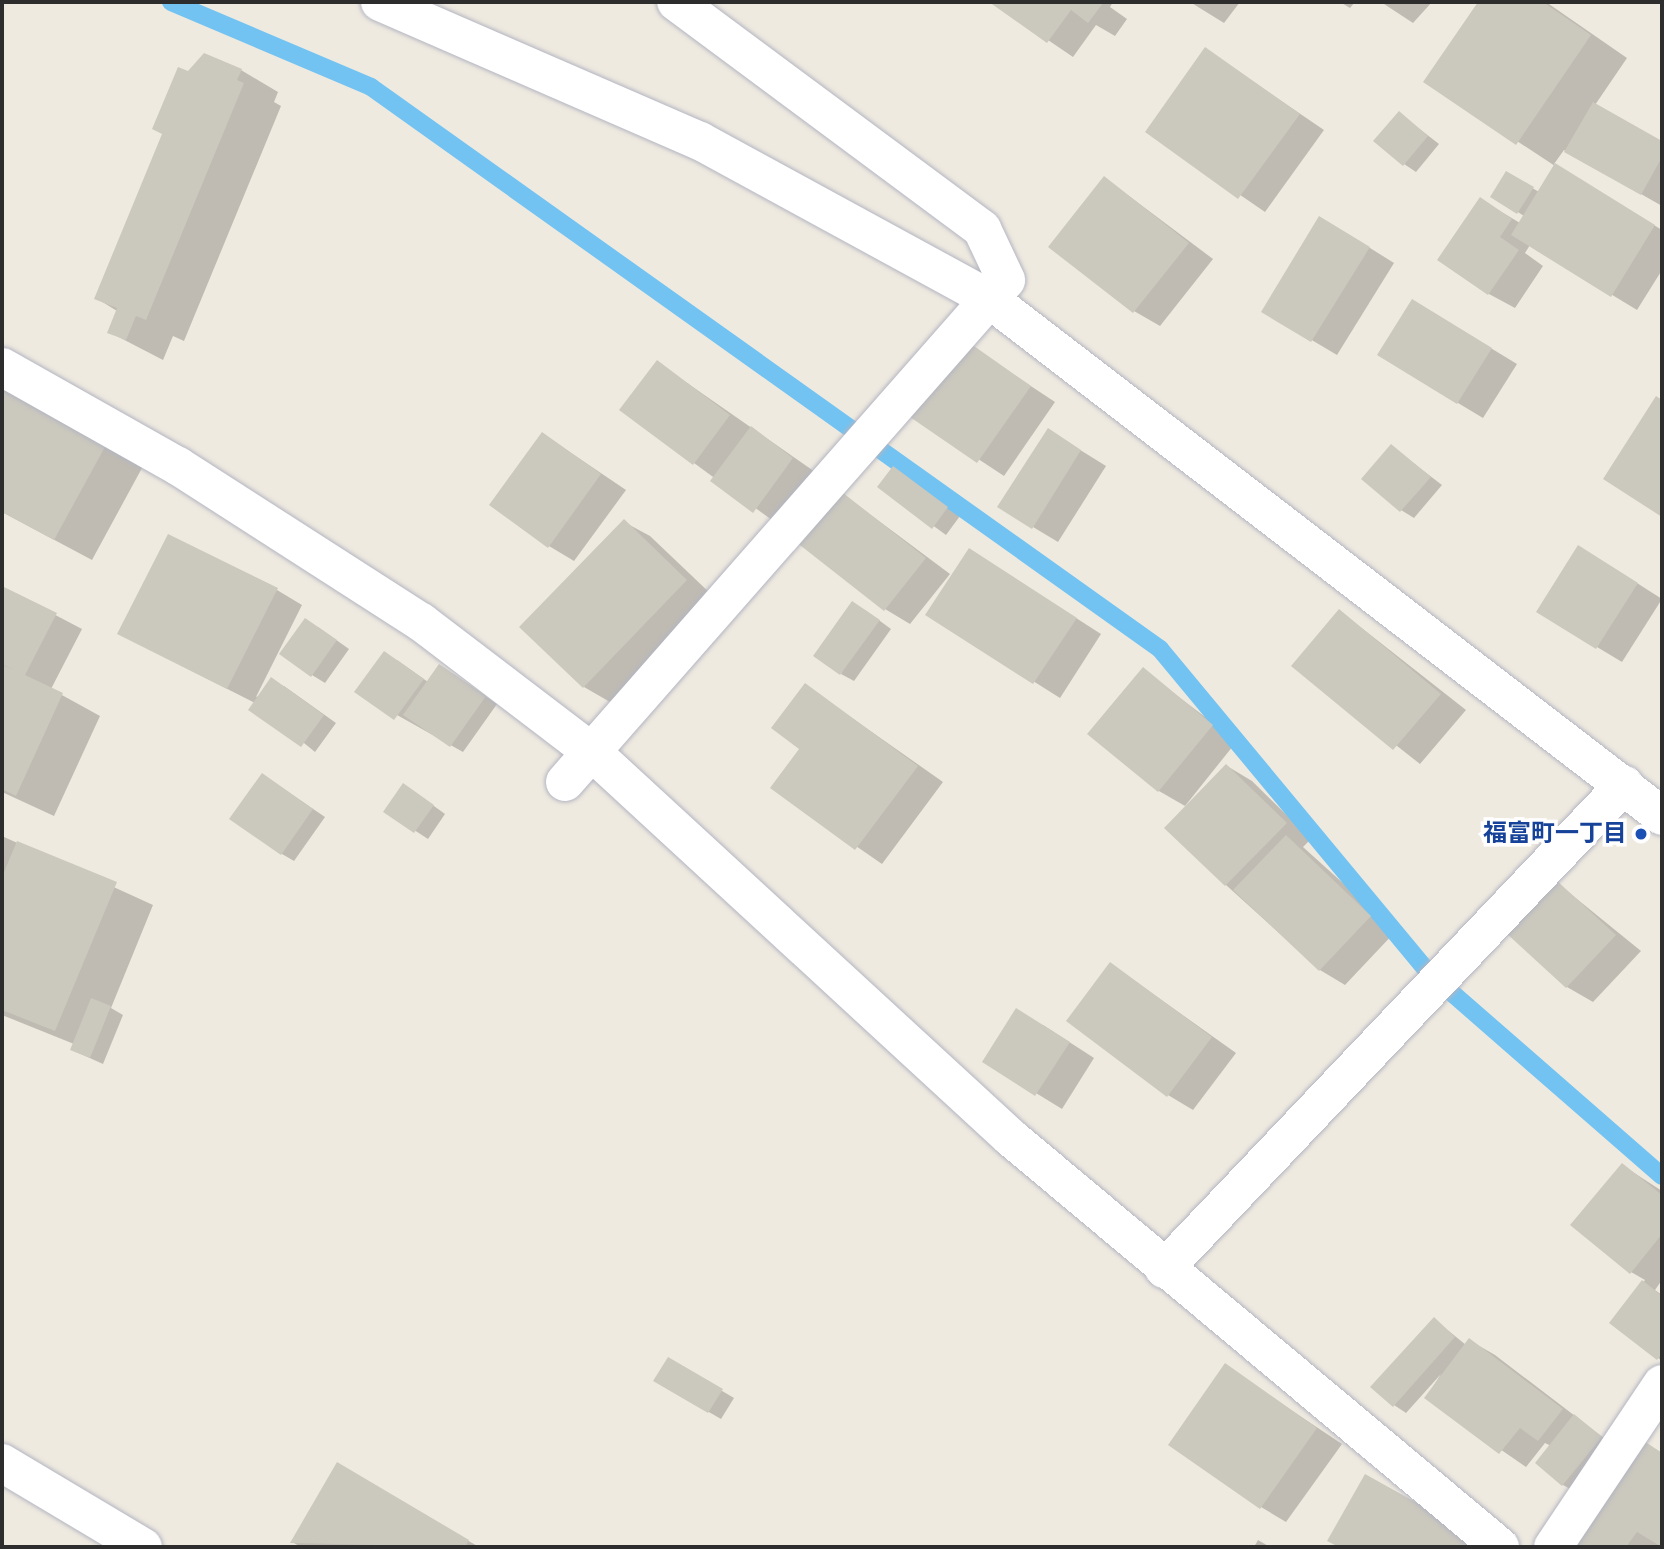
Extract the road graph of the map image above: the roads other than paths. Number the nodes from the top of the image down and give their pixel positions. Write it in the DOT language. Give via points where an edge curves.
graph roads {
  1 [pos="380,2"];
  2 [pos="676,2"];
  3 [pos="988,298"];
  4 [pos="2,367"];
  5 [pos="593,753"];
  6 [pos="565,782"];
  7 [pos="1624,785"];
  8 [pos="1662,816"];
  9 [pos="1164,1269"];
  10 [pos="1662,1384"];
  11 [pos="2,1463"];
  12 [pos="142,1547"];
  13 [pos="1500,1547"];
  14 [pos="1553,1547"];
  1 -- 3 [label="street" via="700,141"];
  2 -- 3 [label="street" via="982,229 1006,280"];
  3 -- 5 [label="street"];
  3 -- 7 [label="street"];
  4 -- 5 [label="street" via="178,466 421,622"];
  5 -- 6 [label="street"];
  5 -- 9 [label="street" via="1010,1137"];
  7 -- 8 [label="street"];
  7 -- 9 [label="street"];
  9 -- 13 [label="street"];
  10 -- 14 [label="street"];
  11 -- 12 [label="street"];
}
